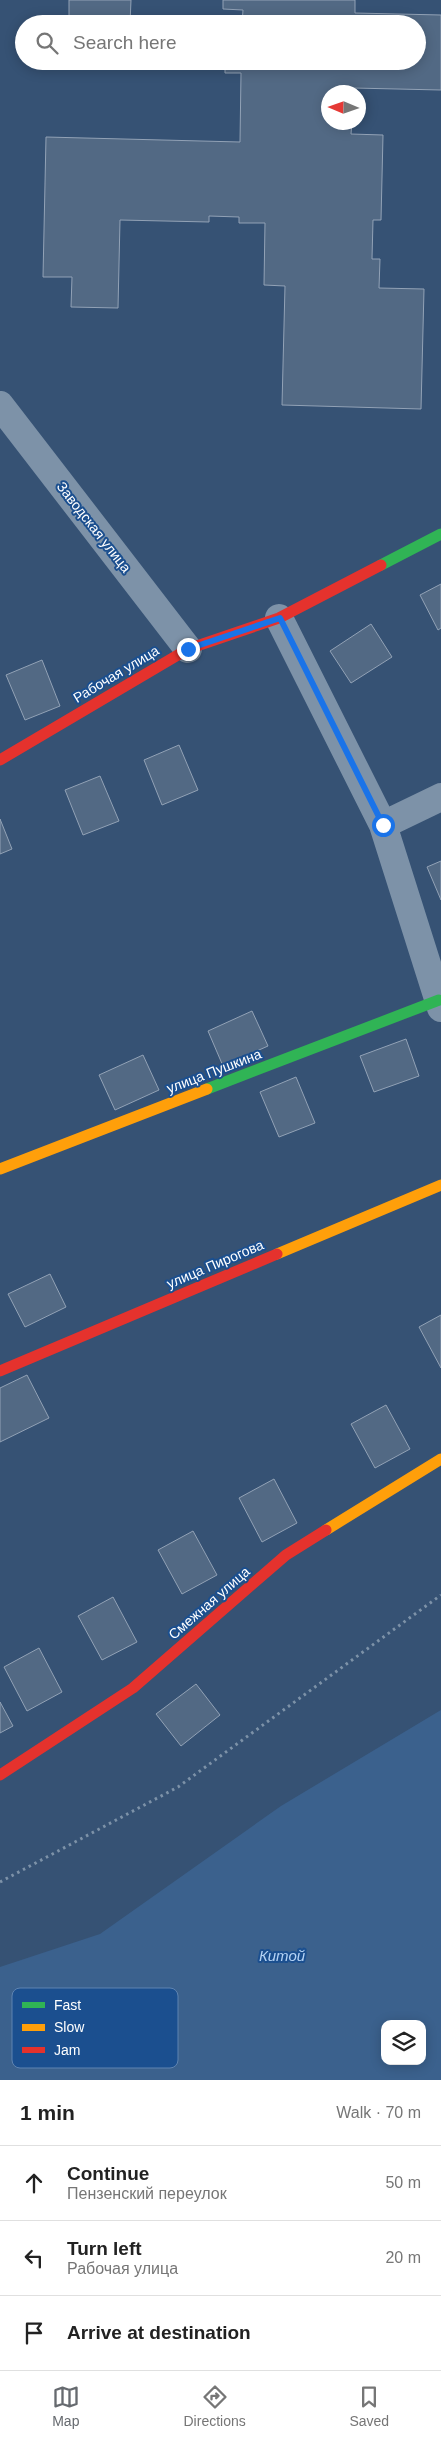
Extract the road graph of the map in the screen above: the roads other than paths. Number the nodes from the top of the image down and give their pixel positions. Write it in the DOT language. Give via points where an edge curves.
graph roads {
  1 [pos="0,405"];
  2 [pos="441,534"];
  3 [pos="280,618"];
  4 [pos="188,649"];
  5 [pos="0,760"];
  6 [pos="441,797"];
  7 [pos="383,825"];
  8 [pos="440,1004"];
  9 [pos="0,1169"];
  10 [pos="441,1185"];
  11 [pos="0,1371"];
  12 [pos="441,1459"];
  13 [pos="0,1774"];
  1 -- 4 [label="street, Заводская улица"];
  2 -- 3 [label="street, Рабочая улица"];
  3 -- 4 [label="street, Рабочая улица"];
  3 -- 7 [label="street"];
  4 -- 5 [label="street, Рабочая улица"];
  6 -- 7 [label="street"];
  7 -- 8 [label="street"];
  8 -- 9 [label="street, улица Пушкина"];
  10 -- 11 [label="street, улица Пирогова"];
  12 -- 13 [label="street, Смежная улица" via="286,1555 133,1688"];
}
